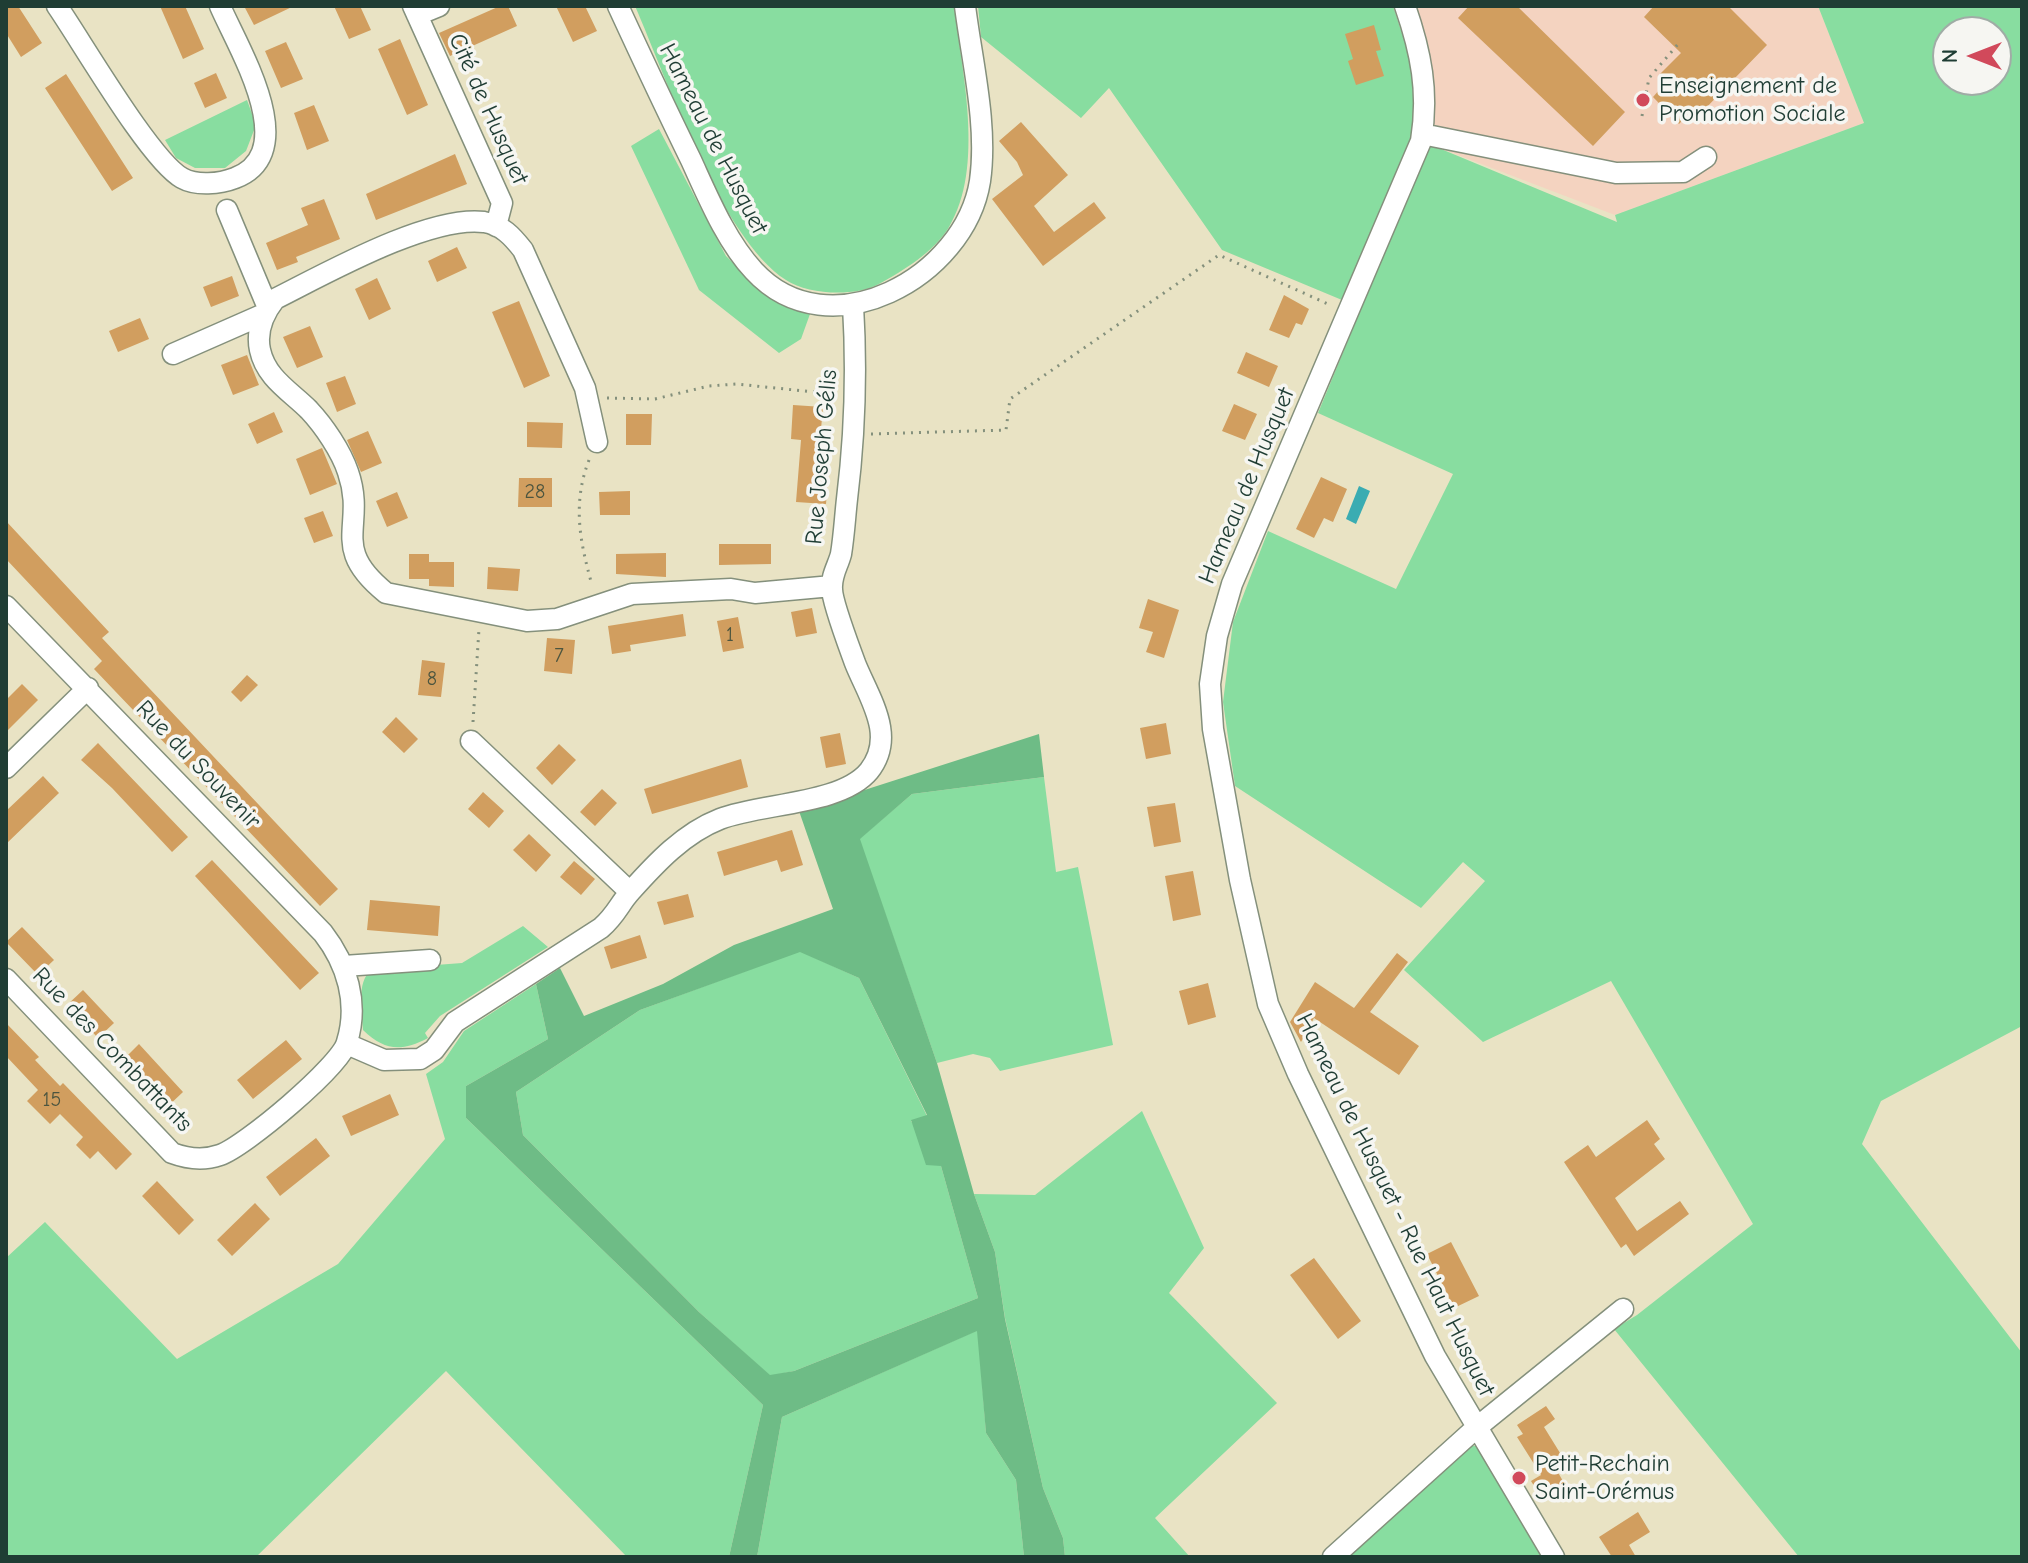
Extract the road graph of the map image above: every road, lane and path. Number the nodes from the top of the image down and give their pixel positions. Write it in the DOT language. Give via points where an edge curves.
graph roads {
  1 [pos="57,6"];
  2 [pos="220,6"];
  3 [pos="439,6"];
  4 [pos="618,6"];
  5 [pos="965,6"];
  6 [pos="1405,6"];
  7 [pos="415,11"];
  8 [pos="1679,43"];
  9 [pos="1642,116"];
  10 [pos="1422,134"];
  11 [pos="1706,157"];
  12 [pos="227,210"];
  13 [pos="496,226"];
  14 [pos="853,305"];
  15 [pos="266,311"];
  16 [pos="1348,312"];
  17 [pos="173,354"];
  18 [pos="857,396"];
  19 [pos="587,398"];
  20 [pos="855,435"];
  21 [pos="597,442"];
  22 [pos="832,586"];
  23 [pos="598,604"];
  24 [pos="6,606"];
  25 [pos="480,612"];
  26 [pos="88,688"];
  27 [pos="471,741"];
  28 [pos="6,768"];
  29 [pos="630,892"];
  30 [pos="430,960"];
  31 [pos="344,966"];
  32 [pos="6,979"];
  33 [pos="1268,1004"];
  34 [pos="347,1044"];
  35 [pos="1623,1309"];
  36 [pos="1476,1428"];
  37 [pos="1333,1557"];
  38 [pos="1554,1557"];
  1 -- 2 [label="street" via="154,152 182,178 200,183 236,178 255,165 267,127"];
  3 -- 7 [label="street, Cité de Husquet"];
  4 -- 14 [label="street, Hameau de Husquet" via="700,180 754,271 812,306"];
  5 -- 14 [label="street, Hameau de Husquet" via="982,145 970,219 950,249 921,271 891,293"];
  6 -- 10 [label="street, Hameau de Husquet" via="1425,76"];
  7 -- 13 [label="street, Cité de Husquet" via="502,203"];
  8 -- 9 [label="path" via="1649,78"];
  10 -- 11 [label="street" via="1616,173 1683,172"];
  10 -- 16 [label="street, Hameau de Husquet"];
  12 -- 15 [label="street"];
  13 -- 15 [label="street" via="468,222 384,246 275,299"];
  13 -- 19 [label="street" via="523,250"];
  14 -- 18 [label="street, Rue Joseph Gélis"];
  15 -- 17 [label="street"];
  15 -- 25 [label="street" via="259,348 268,371 310,412 349,472 353,556 359,568 386,593"];
  16 -- 20 [label="path" via="1219,255 1010,399 1006,430"];
  16 -- 33 [label="street, Hameau de Husquet" via="1232,584 1210,684 1222,781"];
  18 -- 19 [label="path" via="736,384 655,399"];
  18 -- 20 [label="street, Rue Joseph Gélis"];
  19 -- 21 [label="street"];
  20 -- 22 [label="street, Rue Joseph Gélis"];
  21 -- 23 [label="path" via="584,474 578,535"];
  22 -- 23 [label="street" via="632,594"];
  22 -- 29 [label="street, Rue Joseph Gélis" via="847,642 881,722 881,742 868,772 829,793 720,819 670,850"];
  23 -- 25 [label="street" via="557,619 527,621"];
  24 -- 26 [label="street, Rue du Souvenir"];
  25 -- 27 [label="path"];
  26 -- 28 [label="street"];
  26 -- 31 [label="street, Rue du Souvenir" via="323,933"];
  27 -- 29 [label="street"];
  29 -- 34 [label="street, Rue Joseph Gélis" via="601,928 455,1022 420,1059 384,1060"];
  30 -- 31 [label="street"];
  31 -- 34 [label="street" via="350,996"];
  32 -- 34 [label="street, Rue des Combattants" via="172,1153 191,1160 219,1156 265,1123 331,1068"];
  33 -- 36 [label="street, Hameau de Husquet - Rue Haut Husquet" via="1435,1356"];
  35 -- 36 [label="street"];
  36 -- 37 [label="street"];
  36 -- 38 [label="street, Hameau de Husquet - Rue Haut Husquet"];
}
